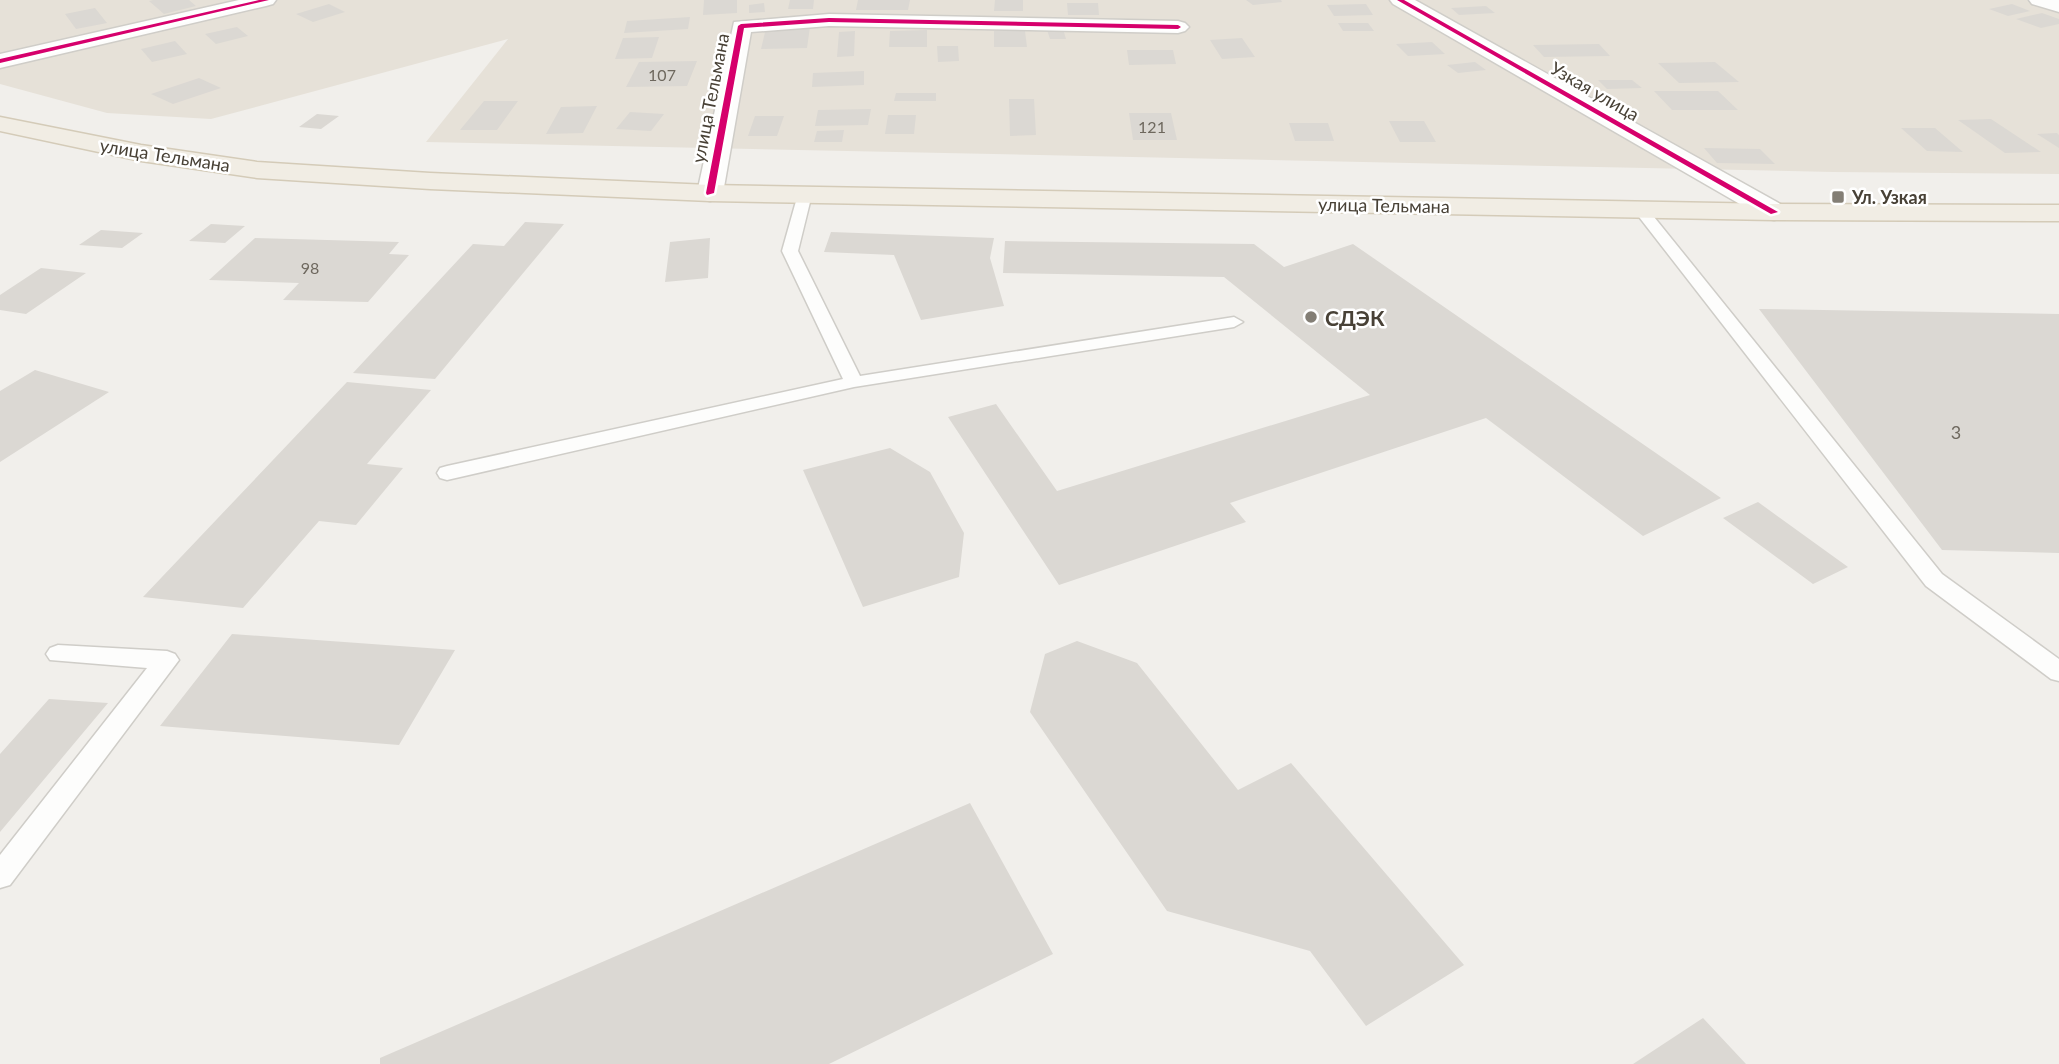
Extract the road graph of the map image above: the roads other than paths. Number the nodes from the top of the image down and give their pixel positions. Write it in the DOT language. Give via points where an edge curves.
graph roads {
  1 [pos="266,0"];
  2 [pos="1400,0"];
  3 [pos="2039,0"];
  4 [pos="2059,6"];
  5 [pos="832,10"];
  6 [pos="1178,27"];
  7 [pos="0,61"];
  8 [pos="0,124"];
  9 [pos="710,193"];
  10 [pos="805,194"];
  11 [pos="1642,210"];
  12 [pos="1774,212"];
  13 [pos="2059,213"];
  14 [pos="1234,322"];
  15 [pos="854,382"];
  16 [pos="447,473"];
  17 [pos="58,654"];
  18 [pos="2059,672"];
  19 [pos="0,876"];
  1 -- 7 [label="street"];
  2 -- 12 [label="street, Узкая улица"];
  3 -- 4 [label="street"];
  5 -- 6 [label="street, улица Тельмана"];
  5 -- 9 [label="street, улица Тельмана" via="741,26"];
  8 -- 9 [label="main road, улица Тельмана" via="141,153 257,170"];
  9 -- 10 [label="main road, улица Тельмана"];
  10 -- 11 [label="main road, улица Тельмана"];
  10 -- 15 [label="lane" via="790,251"];
  11 -- 12 [label="main road, улица Тельмана"];
  11 -- 18 [label="lane" via="1934,580"];
  12 -- 13 [label="main road, улица Тельмана"];
  14 -- 15 [label="lane"];
  15 -- 16 [label="lane"];
  17 -- 19 [label="lane" via="167,660"];
}
